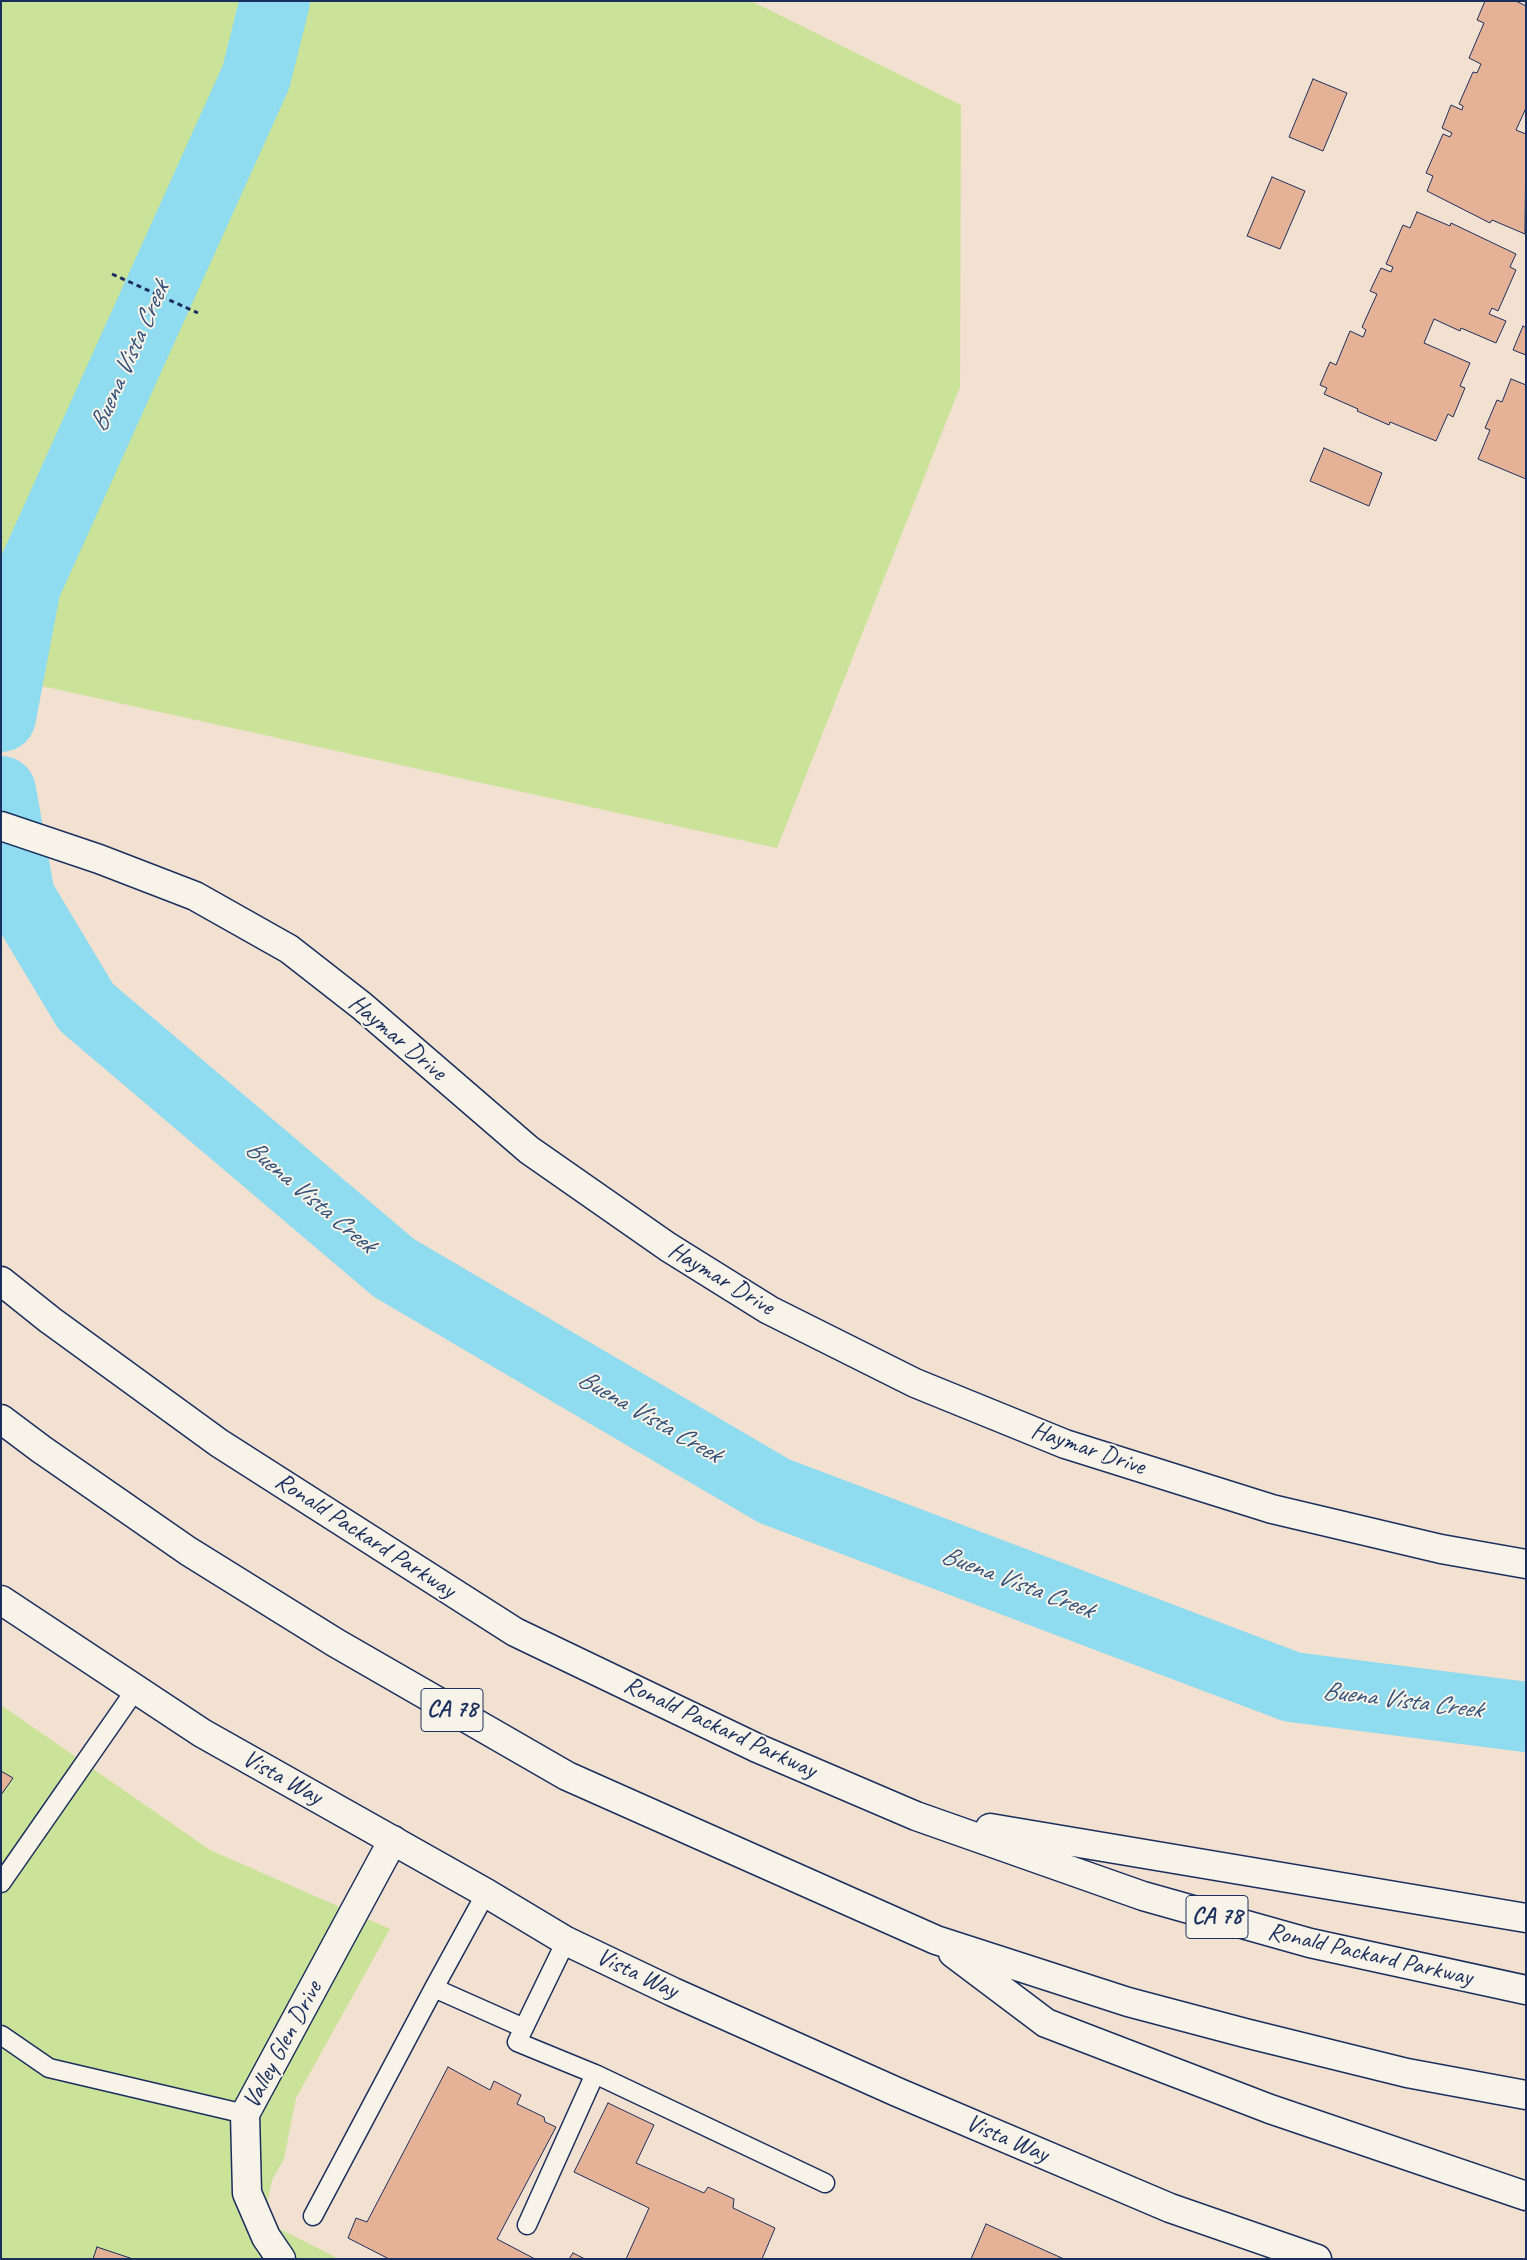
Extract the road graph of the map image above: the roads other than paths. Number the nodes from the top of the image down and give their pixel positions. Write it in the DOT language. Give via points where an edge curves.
graph roads {
  1 [pos="1,826"];
  2 [pos="1,1281"];
  3 [pos="1,1419"];
  4 [pos="1526,1564"];
  5 [pos="1,1600"];
  6 [pos="136,1690"];
  7 [pos="916,1816"];
  8 [pos="393,1840"];
  9 [pos="1,1883"];
  10 [pos="486,1893"];
  11 [pos="1526,1918"];
  12 [pos="936,1940"];
  13 [pos="566,1941"];
  14 [pos="434,1988"];
  15 [pos="1526,1990"];
  16 [pos="524,2028"];
  17 [pos="1,2035"];
  18 [pos="595,2074"];
  19 [pos="1526,2095"];
  20 [pos="245,2114"];
  21 [pos="825,2183"];
  22 [pos="1526,2196"];
  23 [pos="313,2216"];
  24 [pos="527,2225"];
  25 [pos="281,2259"];
  26 [pos="1317,2259"];
  1 -- 4 [label="main road, Haymar Drive" via="99,858 195,896 289,949 362,1006 529,1150 668,1247 769,1310 915,1383 1065,1444 1272,1509 1440,1549"];
  2 -- 7 [label="main road, Ronald Packard Parkway / CA 78" via="219,1444 515,1632 757,1748"];
  3 -- 12 [label="main road, CA 78" via="188,1551 336,1643 567,1776"];
  5 -- 6 [label="main road, Vista Way"];
  6 -- 8 [label="main road, Vista Way" via="202,1733"];
  6 -- 9 [label="lane"];
  7 -- 11 [label="main road"];
  7 -- 15 [label="main road, Ronald Packard Parkway / CA 78" via="1143,1896 1319,1946"];
  8 -- 10 [label="main road, Vista Way"];
  8 -- 20 [label="main road, Valley Glen Drive"];
  10 -- 13 [label="main road, Vista Way"];
  10 -- 14 [label="lane"];
  12 -- 19 [label="main road, CA 78" via="1128,2002 1209,2024 1407,2073"];
  12 -- 22 [label="main road" via="1046,2023 1270,2109"];
  13 -- 16 [label="lane"];
  13 -- 26 [label="main road, Vista Way" via="897,2092 1153,2201"];
  14 -- 16 [label="lane"];
  14 -- 23 [label="lane"];
  16 -- 18 [label="lane" via="517,2042"];
  17 -- 20 [label="lane" via="49,2068"];
  18 -- 21 [label="lane"];
  18 -- 24 [label="lane"];
  20 -- 25 [label="main road, Valley Glen Drive" via="247,2193 266,2237"];
}
